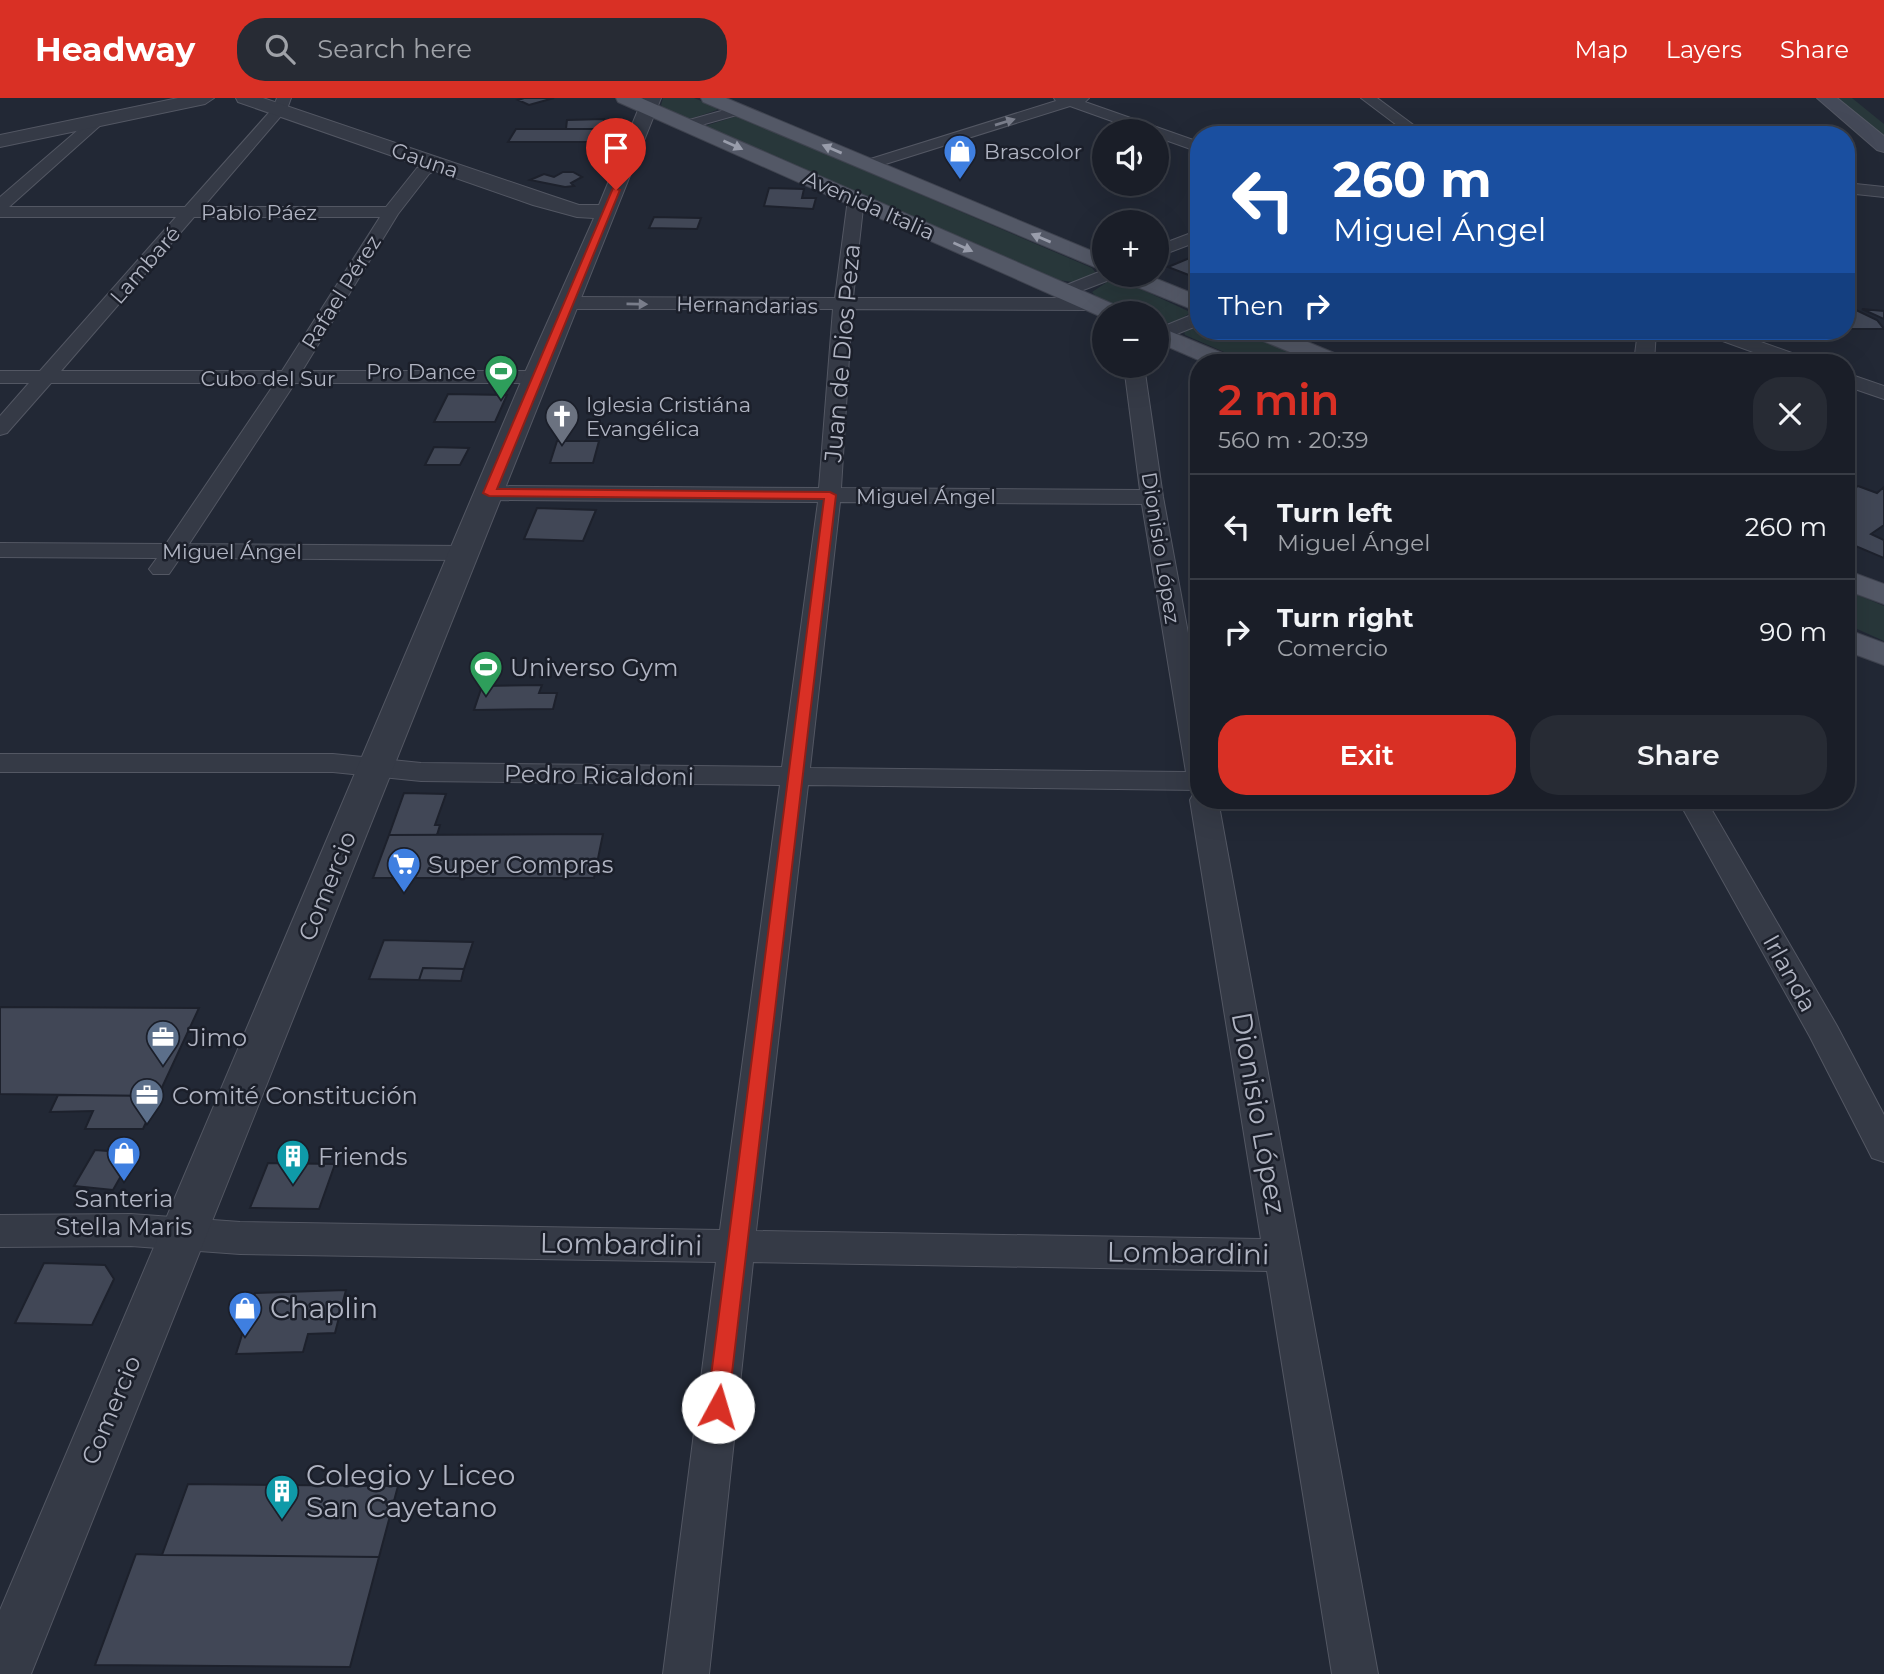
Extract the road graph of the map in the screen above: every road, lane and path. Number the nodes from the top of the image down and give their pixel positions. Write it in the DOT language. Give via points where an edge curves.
graph roads {
  1 [pos="205,98"];
  2 [pos="245,98"];
  3 [pos="710,98"];
  4 [pos="1368,98"];
  5 [pos="1826,98"];
  6 [pos="1071,99"];
  7 [pos="641,101"];
  8 [pos="282,104"];
  9 [pos="738,110"];
  10 [pos="1122,119"];
  11 [pos="98,120"];
  12 [pos="687,125"];
  13 [pos="1407,126"];
  14 [pos="1169,137"];
  15 [pos="0,141"];
  16 [pos="1190,144"];
  17 [pos="1884,146"];
  18 [pos="438,164"];
  19 [pos="870,164"];
  20 [pos="1855,189"];
  21 [pos="1884,192"];
  22 [pos="856,199"];
  23 [pos="612,201"];
  24 [pos="0,209"];
  25 [pos="192,212"];
  26 [pos="391,212"];
  27 [pos="1190,239"];
  28 [pos="1169,247"];
  29 [pos="1092,259"];
  30 [pos="1092,281"];
  31 [pos="1156,287"];
  32 [pos="1065,292"];
  33 [pos="1190,301"];
  34 [pos="569,303"];
  35 [pos="1092,304"];
  36 [pos="843,305"];
  37 [pos="1092,309"];
  38 [pos="1190,322"];
  39 [pos="1169,330"];
  40 [pos="1169,339"];
  41 [pos="1282,340"];
  42 [pos="1738,340"];
  43 [pos="1204,354"];
  44 [pos="1316,354"];
  45 [pos="1777,354"];
  46 [pos="0,377"];
  47 [pos="47,377"];
  48 [pos="536,377"];
  49 [pos="288,378"];
  50 [pos="1136,378"];
  51 [pos="1855,382"];
  52 [pos="1884,393"];
  53 [pos="0,429"];
  54 [pos="489,493"];
  55 [pos="830,495"];
  56 [pos="1152,497"];
  57 [pos="0,550"];
  58 [pos="465,553"];
  59 [pos="166,559"];
  60 [pos="1855,583"];
  61 [pos="1884,595"];
  62 [pos="1855,643"];
  63 [pos="1884,655"];
  64 [pos="1190,718"];
  65 [pos="0,763"];
  66 [pos="376,768"];
  67 [pos="794,778"];
  68 [pos="1190,781"];
  69 [pos="1206,809"];
  70 [pos="1697,809"];
  71 [pos="1884,1148"];
  72 [pos="0,1231"];
  73 [pos="184,1234"];
  74 [pos="736,1246"];
  75 [pos="1284,1255"];
  76 [pos="2,1674"];
  77 [pos="686,1674"];
  78 [pos="1355,1674"];
  1 -- 11 [label="street"];
  2 -- 8 [label="street, Gauna"];
  3 -- 9 [label="main road, Avenida Italia"];
  4 -- 13 [label="street"];
  5 -- 17 [label="main road"];
  6 -- 10 [label="street"];
  19 -- 6 [label="street, one-way"];
  7 -- 12 [label="main road, Avenida Italia"];
  7 -- 23 [label="street, Comercio"];
  8 -- 18 [label="street, Gauna"];
  8 -- 25 [label="street, Lambaré"];
  9 -- 12 [label="street"];
  19 -- 9 [label="main road, Avenida Italia, one-way"];
  11 -- 15 [label="street"];
  11 -- 24 [label="street"];
  12 -- 22 [label="main road, Avenida Italia, one-way"];
  14 -- 16 [label="street"];
  18 -- 23 [label="street, Gauna" via="578,211"];
  18 -- 26 [label="street, Rafael Pérez" via="418,176"];
  29 -- 19 [label="main road, Avenida Italia, one-way"];
  20 -- 21 [label="street"];
  22 -- 32 [label="main road, Avenida Italia, one-way"];
  22 -- 36 [label="street, Juan de Dios Peza"];
  23 -- 34 [label="street, Comercio"];
  24 -- 25 [label="street, Pablo Páez"];
  25 -- 26 [label="street, Pablo Páez"];
  25 -- 47 [label="street, Lambaré"];
  26 -- 49 [label="street, Rafael Pérez"];
  27 -- 28 [label="street"];
  30 -- 32 [label="street"];
  31 -- 33 [label="main road"];
  32 -- 35 [label="main road, Avenida Italia"];
  34 -- 36 [label="street, Hernandarias, one-way"];
  34 -- 48 [label="street, Comercio"];
  36 -- 37 [label="street, Hernandarias"];
  36 -- 55 [label="street, Juan de Dios Peza"];
  38 -- 39 [label="street"];
  40 -- 43 [label="main road"];
  41 -- 44 [label="main road"];
  42 -- 45 [label="street"];
  46 -- 47 [label="street, Cubo del Sur"];
  47 -- 49 [label="street, Cubo del Sur"];
  47 -- 53 [label="street, Lambaré"];
  48 -- 49 [label="street, Cubo del Sur"];
  48 -- 54 [label="street, Comercio"];
  49 -- 59 [label="street, Rafael Pérez"];
  50 -- 56 [label="street, Dionisio López"];
  51 -- 52 [label="street"];
  54 -- 55 [label="street, Miguel Ángel"];
  54 -- 58 [label="street, Comercio"];
  55 -- 56 [label="street, Miguel Ángel"];
  55 -- 67 [label="street, Juan de Dios Peza"];
  56 -- 64 [label="street, Dionisio López"];
  57 -- 59 [label="street, Miguel Ángel"];
  58 -- 59 [label="street, Miguel Ángel"];
  58 -- 66 [label="street, Comercio"];
  60 -- 61 [label="main road"];
  62 -- 63 [label="main road"];
  65 -- 66 [label="street, Pedro Ricaldoni" via="333,763"];
  66 -- 67 [label="street, Pedro Ricaldoni"];
  66 -- 73 [label="street, Comercio"];
  67 -- 68 [label="street, Pedro Ricaldoni"];
  67 -- 74 [label="street, Juan de Dios Peza"];
  69 -- 75 [label="street, Dionisio López"];
  70 -- 71 [label="street, Irlanda"];
  72 -- 73 [label="street, Lombardini"];
  73 -- 74 [label="street, Lombardini"];
  73 -- 76 [label="street, Comercio"];
  74 -- 75 [label="street, Lombardini"];
  74 -- 77 [label="street, Juan de Dios Peza"];
  75 -- 78 [label="street, Dionisio López"];
}
